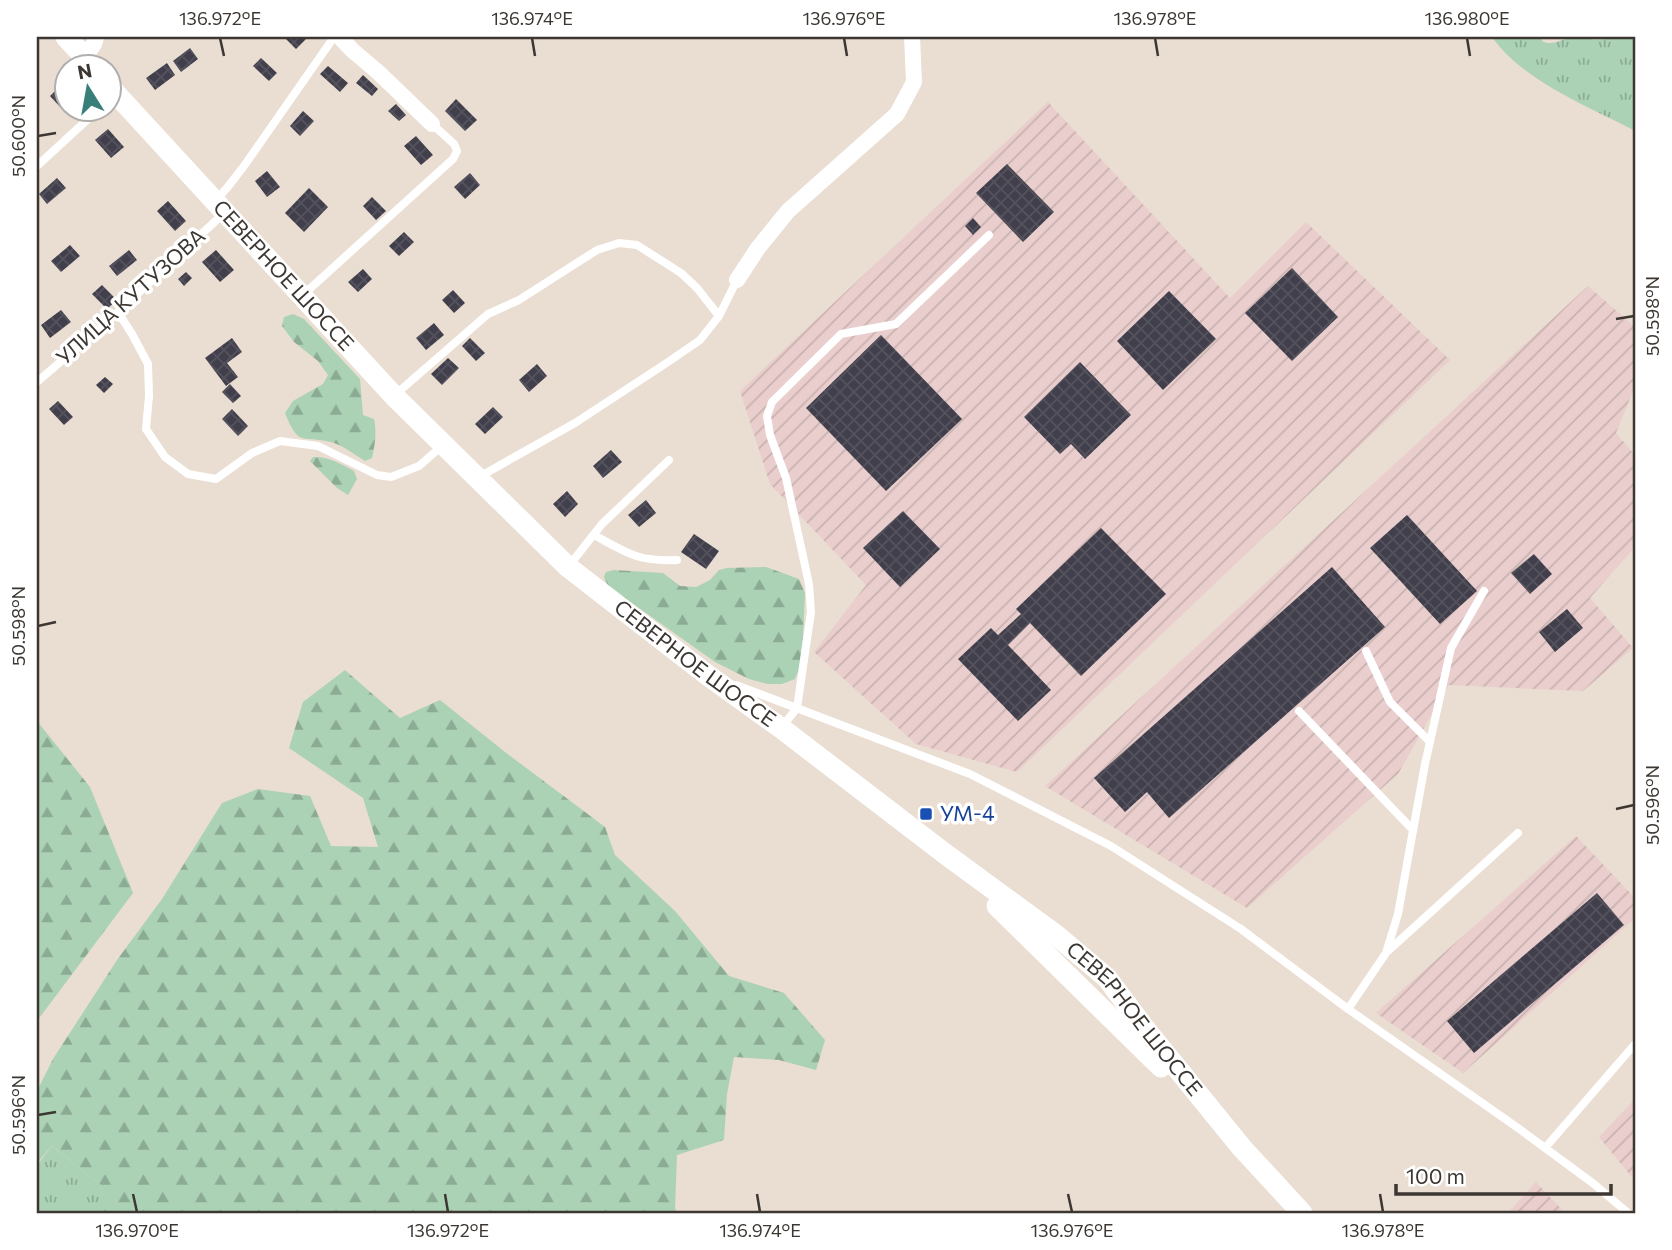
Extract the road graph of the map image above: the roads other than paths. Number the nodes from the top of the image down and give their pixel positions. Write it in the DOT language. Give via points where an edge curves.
graph roads {
  1 [pos="66,37"];
  2 [pos="334,37"];
  3 [pos="340,37"];
  4 [pos="912,37"];
  5 [pos="79,52"];
  6 [pos="122,104"];
  7 [pos="85,122"];
  8 [pos="432,124"];
  9 [pos="37,166"];
  10 [pos="220,206"];
  11 [pos="989,235"];
  12 [pos="737,281"];
  13 [pos="302,296"];
  14 [pos="118,312"];
  15 [pos="719,316"];
  16 [pos="37,383"];
  17 [pos="394,396"];
  18 [pos="443,445"];
  19 [pos="669,460"];
  20 [pos="477,478"];
  21 [pos="594,535"];
  22 [pos="677,560"];
  23 [pos="568,567"];
  24 [pos="1484,591"];
  25 [pos="1366,651"];
  26 [pos="706,674"];
  27 [pos="797,708"];
  28 [pos="1299,711"];
  29 [pos="781,728"];
  30 [pos="1430,742"];
  31 [pos="1413,830"];
  32 [pos="1518,833"];
  33 [pos="1386,953"];
  34 [pos="1348,1009"];
  35 [pos="1635,1044"];
  36 [pos="1545,1147"];
  37 [pos="1302,1213"];
  38 [pos="1628,1213"];
  1 -- 5 [label="main road"];
  2 -- 10 [label="lane, УЛИЦА КУТУЗОВА" via="227,188"];
  3 -- 8 [label="street"];
  4 -- 12 [label="street" via="914,82 897,114 788,211"];
  6 -- 10 [label="main road, СЕВЕРНОЕ ШОССЕ"];
  7 -- 9 [label="lane"];
  8 -- 13 [label="lane" via="454,144 453,159"];
  10 -- 13 [label="main road, СЕВЕРНОЕ ШОССЕ"];
  10 -- 14 [label="lane, УЛИЦА КУТУЗОВА"];
  11 -- 27 [label="lane" via="895,324 841,334 772,402 767,416 769,435 786,478 811,612"];
  12 -- 15 [label="lane"];
  13 -- 17 [label="main road, СЕВЕРНОЕ ШОССЕ"];
  14 -- 16 [label="lane, УЛИЦА КУТУЗОВА"];
  14 -- 18 [label="lane" via="148,364 146,429 164,457 188,474 216,479 252,453 280,441 318,446 377,475 391,477 419,466"];
  15 -- 17 [label="lane" via="681,273 637,245 619,243 597,250 519,300 488,314"];
  15 -- 20 [label="lane" via="700,340 668,362 575,423"];
  17 -- 18 [label="main road, СЕВЕРНОЕ ШОССЕ"];
  18 -- 20 [label="main road, СЕВЕРНОЕ ШОССЕ"];
  19 -- 21 [label="lane"];
  20 -- 23 [label="main road, СЕВЕРНОЕ ШОССЕ"];
  21 -- 22 [label="lane" via="629,555"];
  21 -- 23 [label="lane"];
  23 -- 26 [label="main road, СЕВЕРНОЕ ШОССЕ"];
  24 -- 30 [label="lane" via="1451,648"];
  25 -- 30 [label="lane" via="1390,702"];
  26 -- 27 [label="lane"];
  26 -- 29 [label="main road, СЕВЕРНОЕ ШОССЕ"];
  27 -- 29 [label="lane"];
  27 -- 34 [label="lane" via="970,774 1111,846 1241,929"];
  28 -- 31 [label="lane"];
  29 -- 37 [label="main road, СЕВЕРНОЕ ШОССЕ" via="1107,978 1242,1148"];
  30 -- 31 [label="lane"];
  31 -- 33 [label="lane"];
  32 -- 33 [label="lane"];
  33 -- 34 [label="lane"];
  34 -- 36 [label="lane"];
  35 -- 36 [label="lane"];
  36 -- 38 [label="lane"];
}
